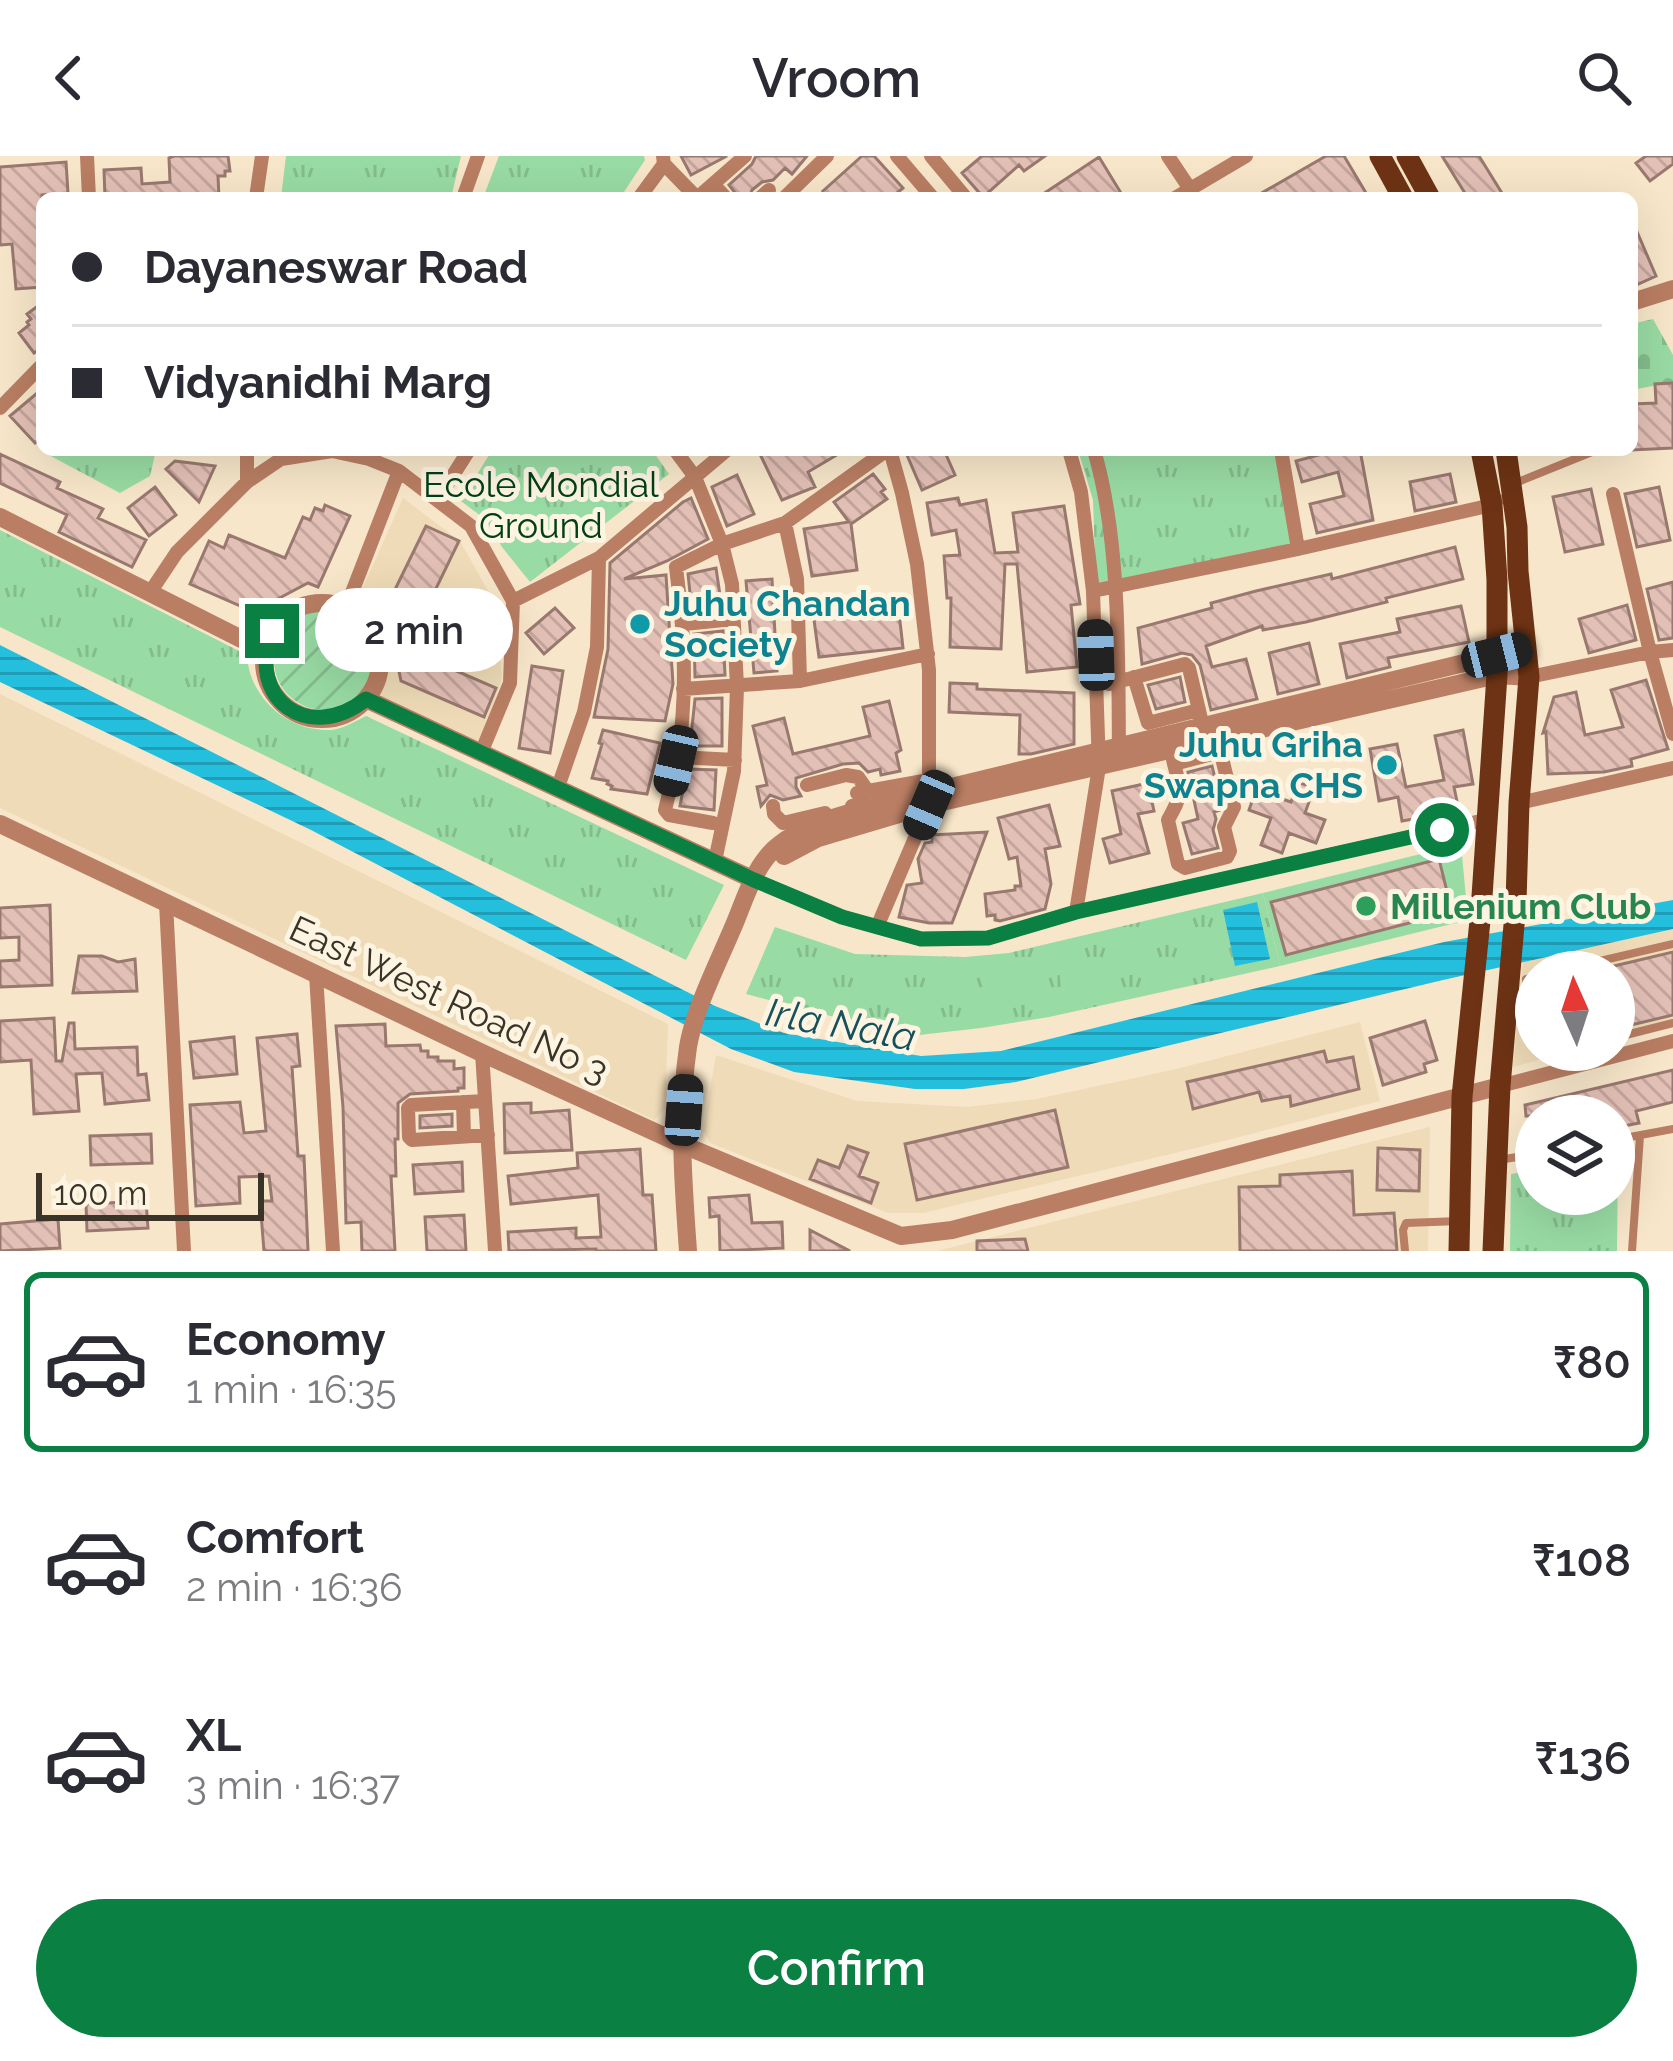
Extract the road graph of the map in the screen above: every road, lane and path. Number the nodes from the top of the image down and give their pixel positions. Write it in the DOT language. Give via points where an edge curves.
graph roads {
  1 [pos="87,156"];
  2 [pos="262,156"];
  3 [pos="478,156"];
  4 [pos="745,156"];
  5 [pos="827,156"];
  6 [pos="897,156"];
  7 [pos="1168,156"];
  8 [pos="1246,156"];
  9 [pos="1380,156"];
  10 [pos="1406,156"];
  11 [pos="936,158"];
  12 [pos="663,160"];
  13 [pos="917,178"];
  14 [pos="713,184"];
  15 [pos="88,192"];
  16 [pos="257,192"];
  17 [pos="465,192"];
  18 [pos="643,192"];
  19 [pos="692,192"];
  20 [pos="704,192"];
  21 [pos="721,192"];
  22 [pos="774,192"];
  23 [pos="928,192"];
  24 [pos="962,192"];
  25 [pos="1193,192"];
  26 [pos="1195,192"];
  27 [pos="1400,192"];
  28 [pos="1427,192"];
  29 [pos="1673,289"];
  30 [pos="1638,300"];
  31 [pos="36,371"];
  32 [pos="0,408"];
  33 [pos="247,456"];
  34 [pos="300,456"];
  35 [pos="373,456"];
  36 [pos="466,456"];
  37 [pos="679,456"];
  38 [pos="720,456"];
  39 [pos="880,456"];
  40 [pos="891,456"];
  41 [pos="1071,456"];
  42 [pos="1096,456"];
  43 [pos="1282,456"];
  44 [pos="1481,456"];
  45 [pos="1506,456"];
  46 [pos="1582,456"];
  47 [pos="399,471"];
  48 [pos="695,477"];
  49 [pos="247,482"];
  50 [pos="1512,484"];
  51 [pos="1613,494"];
  52 [pos="438,500"];
  53 [pos="1492,506"];
  54 [pos="0,517"];
  55 [pos="785,523"];
  56 [pos="722,544"];
  57 [pos="1298,549"];
  58 [pos="598,558"];
  59 [pos="1114,586"];
  60 [pos="151,591"];
  61 [pos="1094,591"];
  62 [pos="513,601"];
  63 [pos="346,608"];
  64 [pos="734,619"];
  65 [pos="684,624"];
  66 [pos="1526,648"];
  67 [pos="265,650"];
  68 [pos="1673,650"];
  69 [pos="1650,652"];
  70 [pos="928,654"];
  71 [pos="1497,665"];
  72 [pos="1134,677"];
  73 [pos="1528,677"];
  74 [pos="800,681"];
  75 [pos="1117,682"];
  76 [pos="737,686"];
  77 [pos="1096,687"];
  78 [pos="683,689"];
  79 [pos="366,699"];
  80 [pos="1201,718"];
  81 [pos="1673,734"];
  82 [pos="738,751"];
  83 [pos="482,753"];
  84 [pos="678,754"];
  85 [pos="1109,757"];
  86 [pos="1173,757"];
  87 [pos="1673,768"];
  88 [pos="807,784"];
  89 [pos="556,790"];
  90 [pos="861,792"];
  91 [pos="929,792"];
  92 [pos="1519,803"];
  93 [pos="773,806"];
  94 [pos="1485,820"];
  95 [pos="713,823"];
  96 [pos="0,824"];
  97 [pos="786,831"];
  98 [pos="715,861"];
  99 [pos="754,880"];
  100 [pos="166,903"];
  101 [pos="1076,912"];
  102 [pos="877,927"];
  103 [pos="1673,944"];
  104 [pos="1635,953"];
  105 [pos="316,974"];
  106 [pos="1515,996"];
  107 [pos="1508,998"];
  108 [pos="1673,1023"];
  109 [pos="1635,1033"];
  110 [pos="1673,1041"];
  111 [pos="1635,1051"];
  112 [pos="482,1053"];
  113 [pos="1558,1071"];
  114 [pos="1500,1086"];
  115 [pos="1462,1097"];
  116 [pos="485,1101"];
  117 [pos="463,1102"];
  118 [pos="1673,1129"];
  119 [pos="488,1135"];
  120 [pos="464,1136"];
  121 [pos="1640,1136"];
  122 [pos="1635,1137"];
  123 [pos="681,1144"];
  124 [pos="1515,1158"];
  125 [pos="1496,1161"];
  126 [pos="1459,1221"];
  127 [pos="901,1244"];
  128 [pos="184,1251"];
  129 [pos="333,1251"];
  130 [pos="495,1251"];
  131 [pos="688,1251"];
  132 [pos="1405,1251"];
  133 [pos="1459,1251"];
  134 [pos="1492,1251"];
  135 [pos="1632,1251"];
  1 -- 15 [label="street"];
  2 -- 16 [label="street"];
  3 -- 17 [label="street"];
  4 -- 14 [label="street"];
  5 -- 22 [label="street"];
  6 -- 13 [label="street"];
  7 -- 25 [label="street"];
  8 -- 26 [label="street"];
  9 -- 27 [label="main road"];
  10 -- 28 [label="main road"];
  11 -- 13 [label="street"];
  11 -- 24 [label="street"];
  12 -- 18 [label="street"];
  12 -- 19 [label="street"];
  13 -- 23 [label="street"];
  14 -- 20 [label="street"];
  14 -- 21 [label="street"];
  29 -- 30 [label="street"];
  31 -- 32 [label="street"];
  33 -- 49 [label="street"];
  34 -- 49 [label="street"];
  35 -- 47 [label="street"];
  36 -- 52 [label="street"];
  37 -- 48 [label="street"];
  38 -- 48 [label="street"];
  39 -- 55 [label="street"];
  40 -- 70 [label="street"];
  41 -- 61 [label="street"];
  42 -- 59 [label="street"];
  43 -- 57 [label="street"];
  44 -- 53 [label="main road"];
  45 -- 50 [label="main road"];
  46 -- 50 [label="lane"];
  47 -- 52 [label="street"];
  47 -- 63 [label="street"];
  48 -- 56 [label="street"];
  48 -- 58 [label="street"];
  49 -- 60 [label="street" via="177,551"];
  50 -- 53 [label="street"];
  50 -- 66 [label="main road"];
  51 -- 69 [label="street"];
  52 -- 62 [label="street" via="470,526"];
  53 -- 57 [label="street"];
  53 -- 71 [label="main road"];
  54 -- 60 [label="street"];
  55 -- 56 [label="street"];
  55 -- 74 [label="street"];
  56 -- 64 [label="street"];
  56 -- 65 [label="street" via="676,567"];
  57 -- 59 [label="street"];
  58 -- 62 [label="street"];
  58 -- 89 [label="street" via="597,647"];
  59 -- 61 [label="street"];
  59 -- 75 [label="street"];
  60 -- 67 [label="street"];
  61 -- 77 [label="street"];
  62 -- 83 [label="street" via="510,683"];
  63 -- 67 [label="street" via="305,605 286,615"];
  63 -- 79 [label="street" via="362,618 379,649"];
  64 -- 65 [label="street"];
  64 -- 76 [label="street"];
  65 -- 78 [label="street"];
  66 -- 71 [label="street"];
  66 -- 73 [label="main road"];
  67 -- 79 [label="street" via="270,687 297,713 334,718"];
  68 -- 69 [label="street"];
  69 -- 73 [label="street"];
  69 -- 81 [label="street"];
  70 -- 74 [label="street" via="861,677"];
  70 -- 91 [label="street"];
  71 -- 73 [label="street"];
  71 -- 80 [label="street"];
  71 -- 86 [label="street"];
  71 -- 94 [label="main road"];
  72 -- 75 [label="street"];
  72 -- 80 [label="street" via="1148,723"];
  72 -- 80 [label="street" via="1185,664"];
  73 -- 92 [label="main road"];
  74 -- 76 [label="street"];
  75 -- 77 [label="street"];
  75 -- 85 [label="street"];
  76 -- 78 [label="street"];
  76 -- 82 [label="street"];
  77 -- 85 [label="street"];
  78 -- 84 [label="street"];
  79 -- 83 [label="street"];
  80 -- 85 [label="street"];
  82 -- 84 [label="street"];
  82 -- 98 [label="street"];
  83 -- 89 [label="street"];
  84 -- 95 [label="street" via="667,813"];
  85 -- 86 [label="street"];
  85 -- 91 [label="street"];
  85 -- 101 [label="street"];
  86 -- 86 [label="street" via="1182,795 1168,826 1178,864 1227,857 1224,827 1234,807 1221,754"];
  87 -- 92 [label="street"];
  88 -- 90 [label="street" via="852,776 862,780"];
  89 -- 98 [label="street"];
  90 -- 91 [label="street"];
  90 -- 97 [label="street" via="859,804"];
  91 -- 97 [label="street"];
  91 -- 99 [label="street" via="798,847"];
  91 -- 102 [label="street"];
  92 -- 107 [label="main road"];
  93 -- 97 [label="street"];
  94 -- 101 [label="street"];
  94 -- 115 [label="main road"];
  96 -- 100 [label="street, East West Road No 3"];
  97 -- 99 [label="street"];
  98 -- 99 [label="street"];
  99 -- 102 [label="street"];
  99 -- 123 [label="street" via="689,1043"];
  100 -- 105 [label="street, East West Road No 3"];
  100 -- 128 [label="street"];
  101 -- 102 [label="street" via="988,938 921,939"];
  103 -- 104 [label="lane"];
  105 -- 112 [label="street, East West Road No 3"];
  105 -- 129 [label="street"];
  106 -- 107 [label="lane"];
  107 -- 114 [label="main road"];
  108 -- 109 [label="lane"];
  110 -- 111 [label="street"];
  112 -- 116 [label="street"];
  112 -- 123 [label="street, East West Road No 3"];
  113 -- 114 [label="street"];
  114 -- 115 [label="street, East West Road No 3"];
  114 -- 125 [label="main road"];
  115 -- 126 [label="main road"];
  115 -- 127 [label="street, East West Road No 3"];
  116 -- 117 [label="street"];
  116 -- 119 [label="street"];
  117 -- 120 [label="street"];
  117 -- 120 [label="street" via="409,1106 409,1137"];
  118 -- 121 [label="lane"];
  119 -- 120 [label="street"];
  119 -- 130 [label="street"];
  121 -- 122 [label="lane"];
  121 -- 135 [label="lane"];
  123 -- 127 [label="street, East West Road No 3"];
  123 -- 131 [label="street"];
  124 -- 125 [label="lane"];
  125 -- 134 [label="main road"];
  126 -- 132 [label="lane" via="1406,1223"];
  126 -- 133 [label="main road"];
}
